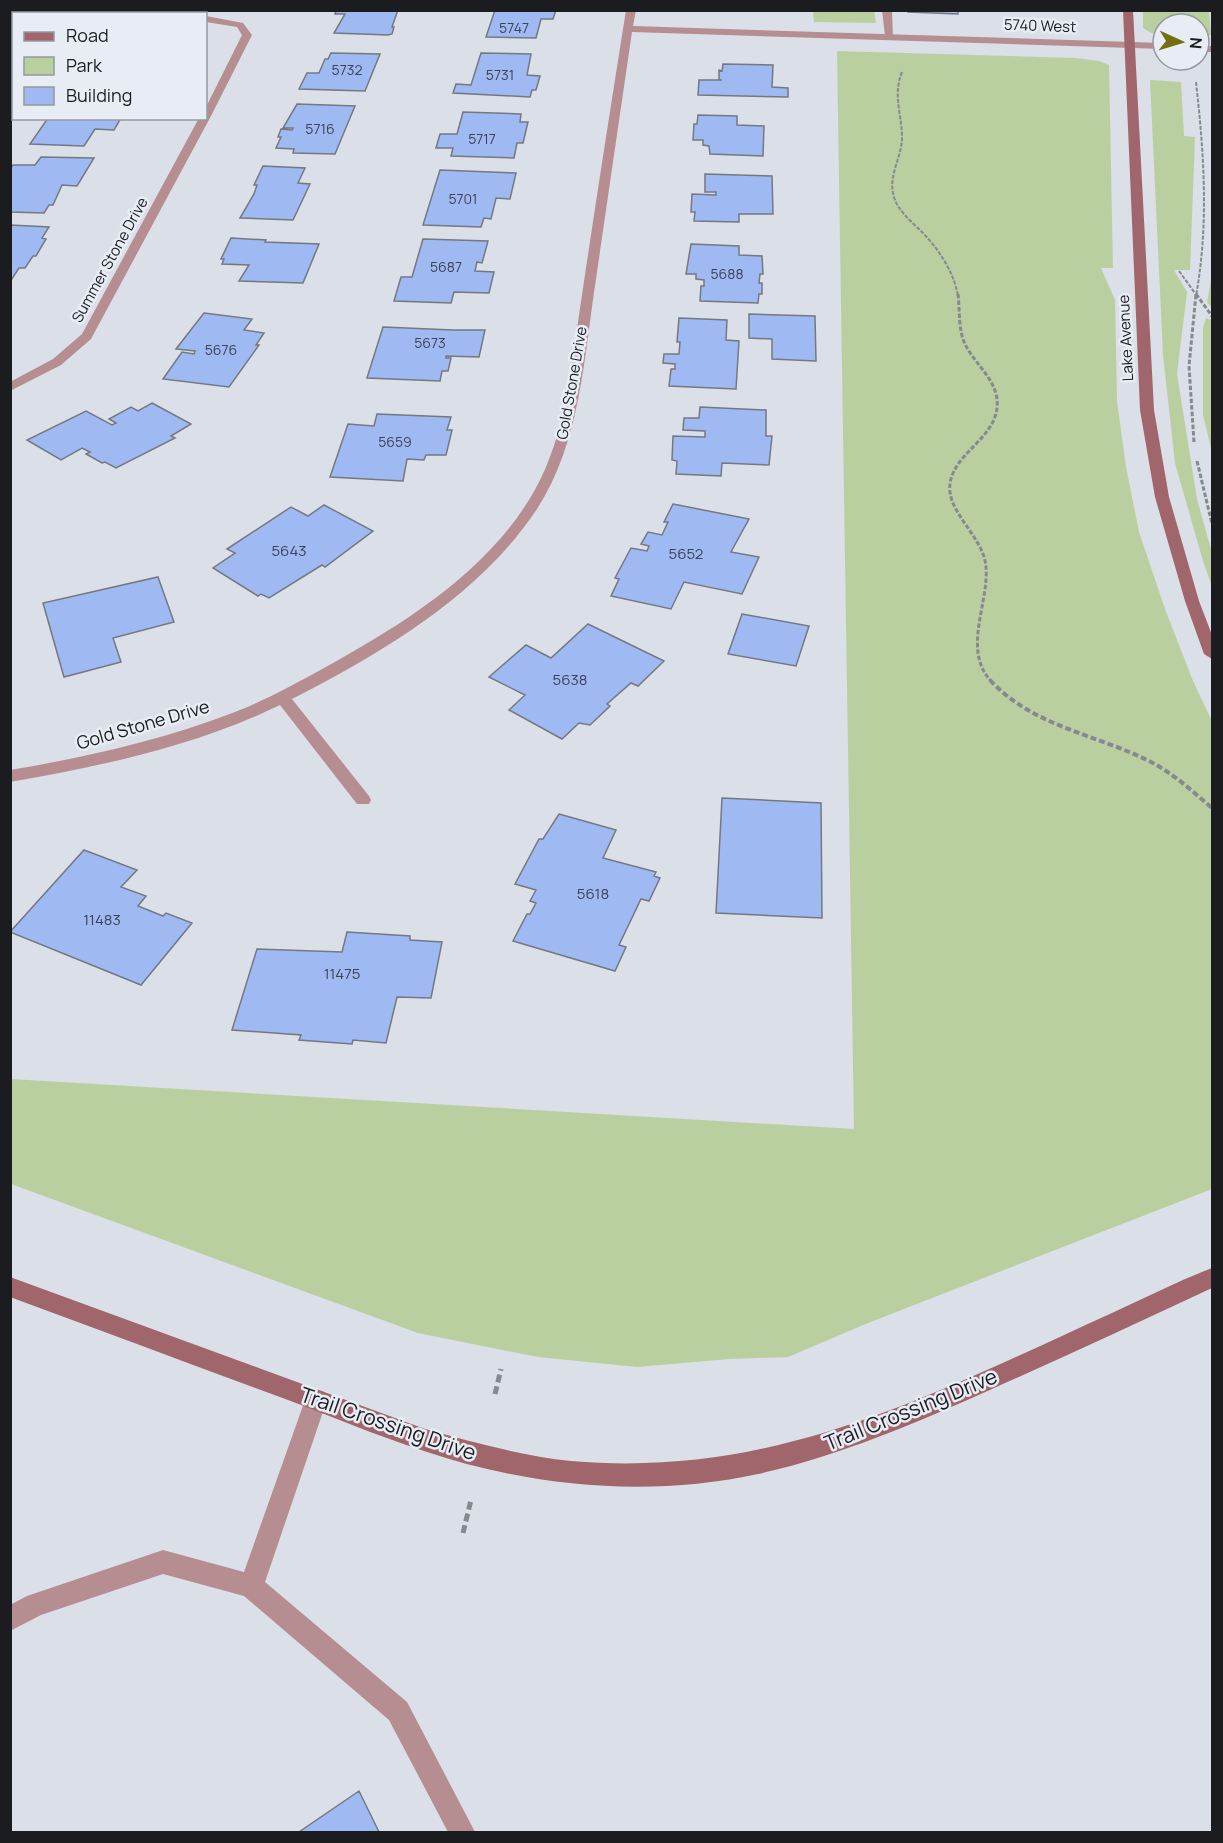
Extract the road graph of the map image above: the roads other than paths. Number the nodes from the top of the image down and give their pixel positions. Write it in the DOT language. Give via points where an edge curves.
graph roads {
  1 [pos="632,10"];
  2 [pos="886,10"];
  3 [pos="1128,10"];
  4 [pos="207,19"];
  5 [pos="629,29"];
  6 [pos="890,36"];
  7 [pos="1129,44"];
  8 [pos="1151,45"];
  9 [pos="207,113"];
  10 [pos="203,120"];
  11 [pos="10,387"];
  12 [pos="1212,654"];
  13 [pos="283,698"];
  14 [pos="10,777"];
  15 [pos="363,800"];
  16 [pos="1212,1278"];
  17 [pos="10,1287"];
  18 [pos="316,1400"];
  19 [pos="250,1586"];
  20 [pos="10,1619"];
  21 [pos="462,1833"];
  1 -- 5 [label="street, Gold Stone Drive"];
  2 -- 6 [label="street"];
  3 -- 7 [label="street, Lake Avenue"];
  4 -- 9 [label="street, Summer Stone Drive" via="240,24 247,38"];
  5 -- 6 [label="street, 5740 West"];
  5 -- 13 [label="street, Gold Stone Drive" via="570,410 549,476 502,543 467,579 383,642"];
  6 -- 7 [label="street, 5740 West"];
  7 -- 8 [label="street, 5740 West"];
  7 -- 12 [label="street, Lake Avenue" via="1144,369 1153,455 1192,601"];
  10 -- 11 [label="street, Summer Stone Drive" via="87,336 57,363"];
  13 -- 14 [label="street, Gold Stone Drive" via="178,738"];
  13 -- 15 [label="street"];
  16 -- 18 [label="street, Trail Crossing Drive" via="889,1424 823,1448 754,1464 681,1473 608,1474 546,1469 425,1440"];
  17 -- 18 [label="street, Trail Crossing Drive"];
  18 -- 19 [label="street"];
  19 -- 20 [label="street" via="163,1562 36,1605"];
  19 -- 21 [label="street" via="398,1711"];
}
